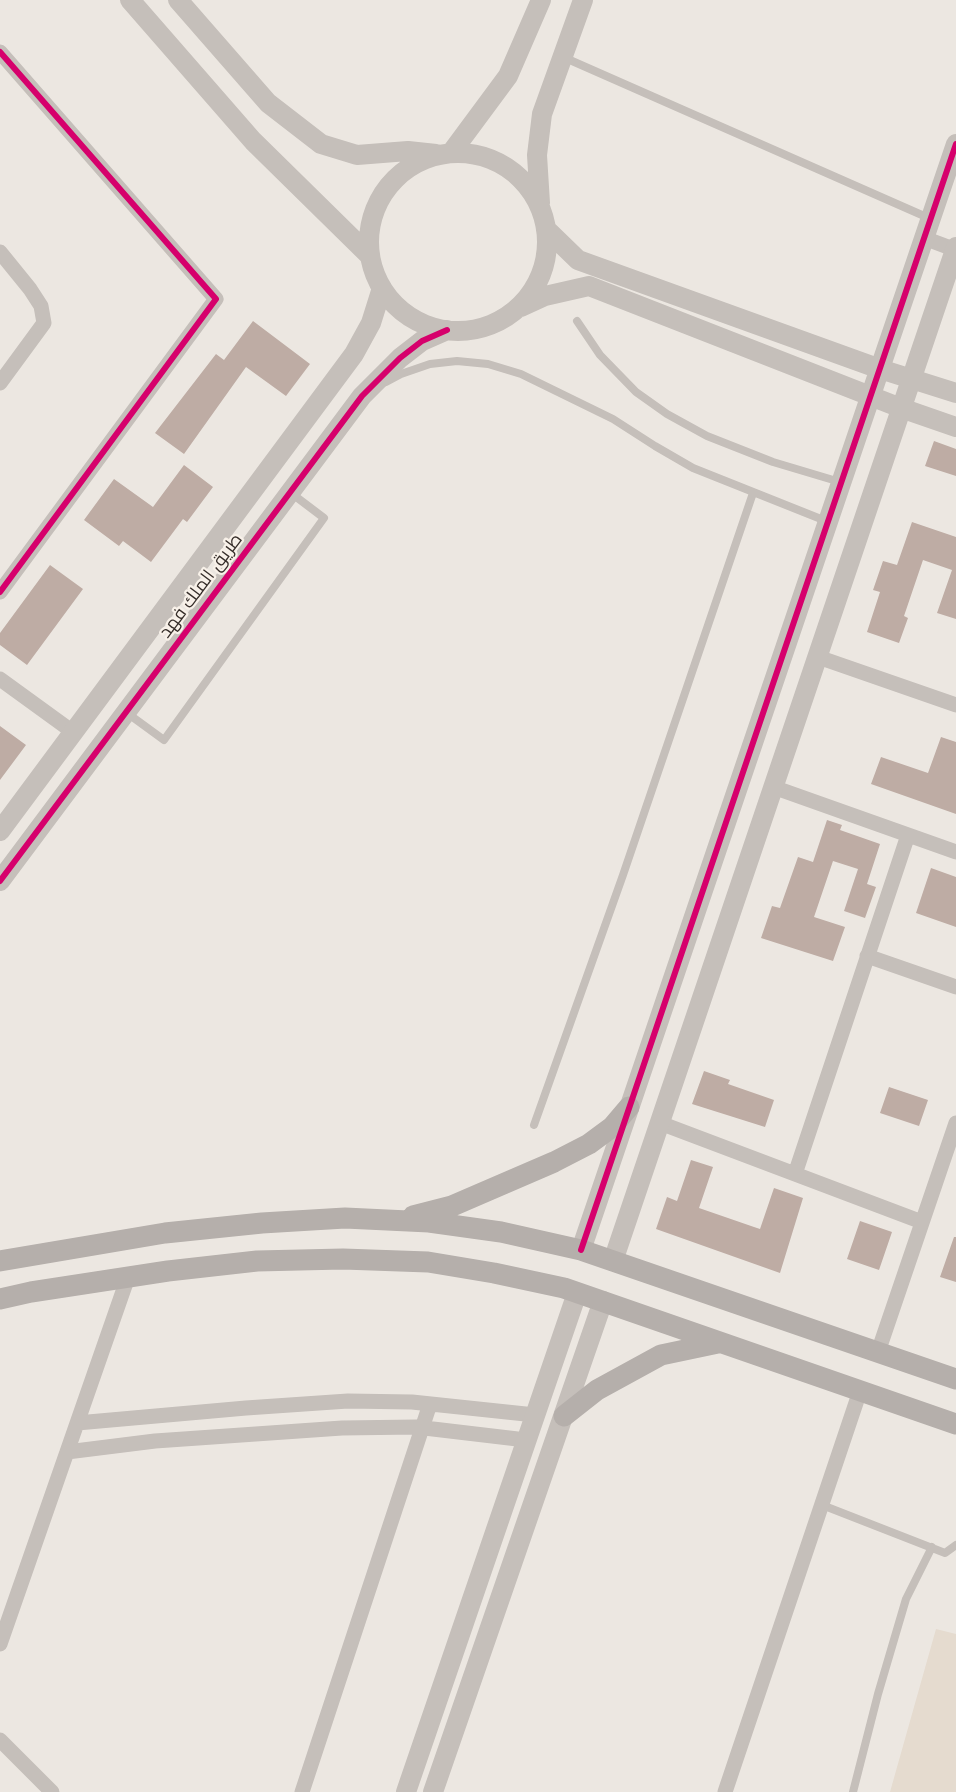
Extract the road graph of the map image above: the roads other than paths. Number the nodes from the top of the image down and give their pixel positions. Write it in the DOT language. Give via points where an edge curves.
graph roads {
  1 [pos="130,0"];
  2 [pos="178,0"];
  3 [pos="541,0"];
  4 [pos="583,0"];
  5 [pos="0,52"];
  6 [pos="562,56"];
  7 [pos="956,144"];
  8 [pos="445,154"];
  9 [pos="540,206"];
  10 [pos="931,219"];
  11 [pos="546,229"];
  12 [pos="924,238"];
  13 [pos="956,249"];
  14 [pos="0,252"];
  15 [pos="370,256"];
  16 [pos="382,288"];
  17 [pos="514,311"];
  18 [pos="577,321"];
  19 [pos="447,330"];
  20 [pos="880,369"];
  21 [pos="912,378"];
  22 [pos="0,383"];
  23 [pos="327,391"];
  24 [pos="956,393"];
  25 [pos="870,396"];
  26 [pos="357,403"];
  27 [pos="901,408"];
  28 [pos="956,427"];
  29 [pos="841,483"];
  30 [pos="290,492"];
  31 [pos="753,493"];
  32 [pos="828,521"];
  33 [pos="0,592"];
  34 [pos="818,657"];
  35 [pos="0,679"];
  36 [pos="955,702"];
  37 [pos="126,713"];
  38 [pos="73,732"];
  39 [pos="773,787"];
  40 [pos="0,831"];
  41 [pos="908,835"];
  42 [pos="956,852"];
  43 [pos="0,881"];
  44 [pos="867,956"];
  45 [pos="956,987"];
  46 [pos="629,1107"];
  47 [pos="660,1123"];
  48 [pos="956,1123"];
  49 [pos="534,1125"];
  50 [pos="795,1174"];
  51 [pos="394,1220"];
  52 [pos="922,1222"];
  53 [pos="581,1250"];
  54 [pos="0,1261"];
  55 [pos="613,1261"];
  56 [pos="128,1277"];
  57 [pos="577,1293"];
  58 [pos="0,1299"];
  59 [pos="603,1301"];
  60 [pos="722,1343"];
  61 [pos="878,1352"];
  62 [pos="956,1379"];
  63 [pos="860,1391"];
  64 [pos="430,1404"];
  65 [pos="535,1415"];
  66 [pos="564,1416"];
  67 [pos="77,1423"];
  68 [pos="956,1424"];
  69 [pos="423,1428"];
  70 [pos="526,1440"];
  71 [pos="67,1452"];
  72 [pos="822,1505"];
  73 [pos="956,1545"];
  74 [pos="932,1547"];
  75 [pos="0,1644"];
  76 [pos="0,1740"];
  77 [pos="52,1792"];
  78 [pos="302,1792"];
  79 [pos="407,1792"];
  80 [pos="433,1792"];
  81 [pos="725,1792"];
  82 [pos="853,1792"];
  1 -- 15 [label="street" via="253,141"];
  2 -- 8 [label="street" via="268,103 321,144 357,155 408,151"];
  3 -- 8 [label="street" via="508,76"];
  4 -- 6 [label="street"];
  5 -- 33 [label="street" via="216,299"];
  6 -- 9 [label="street" via="542,114 537,155"];
  6 -- 10 [label="lane"];
  7 -- 10 [label="street"];
  8 -- 9 [label="street" via="474,154 494,160 529,187"];
  8 -- 15 [label="street" via="417,162 384,192 371,222"];
  9 -- 11 [label="street"];
  10 -- 12 [label="street"];
  11 -- 17 [label="street" via="547,252 541,274"];
  11 -- 20 [label="street" via="578,260"];
  12 -- 13 [label="street"];
  12 -- 20 [label="street"];
  13 -- 21 [label="street"];
  14 -- 22 [label="street" via="30,288 41,306 44,323"];
  15 -- 16 [label="street"];
  16 -- 19 [label="street" via="410,317"];
  16 -- 23 [label="street, طريق الملك فهد" via="354,354"];
  17 -- 19 [label="street" via="472,330"];
  17 -- 25 [label="street" via="544,296 588,286"];
  18 -- 29 [label="lane" via="600,355 636,392 667,414 707,436"];
  19 -- 26 [label="street, طريق الملك فهد" via="422,341 400,358"];
  20 -- 21 [label="street"];
  20 -- 25 [label="street"];
  21 -- 24 [label="street"];
  21 -- 27 [label="street"];
  23 -- 26 [label="street"];
  23 -- 38 [label="street, طريق الملك فهد"];
  25 -- 27 [label="street"];
  25 -- 29 [label="street"];
  26 -- 30 [label="street, طريق الملك فهد"];
  26 -- 31 [label="lane" via="401,374 430,364 488,364 521,374 613,418 693,468"];
  27 -- 28 [label="street"];
  27 -- 34 [label="street"];
  29 -- 32 [label="street"];
  30 -- 37 [label="street, طريق الملك فهد"];
  30 -- 37 [label="lane" via="324,518 164,740"];
  31 -- 32 [label="lane"];
  31 -- 49 [label="lane"];
  32 -- 46 [label="street"];
  34 -- 36 [label="street"];
  34 -- 39 [label="street"];
  35 -- 38 [label="street"];
  37 -- 43 [label="street, طريق الملك فهد"];
  38 -- 40 [label="street, طريق الملك فهد"];
  39 -- 41 [label="street"];
  39 -- 47 [label="street"];
  41 -- 42 [label="street"];
  41 -- 44 [label="street"];
  44 -- 45 [label="street"];
  44 -- 50 [label="street"];
  46 -- 51 [label="main road" via="612,1127 589,1144 554,1162 452,1206"];
  46 -- 53 [label="street"];
  47 -- 50 [label="street"];
  47 -- 55 [label="street"];
  48 -- 52 [label="street"];
  50 -- 52 [label="street"];
  51 -- 53 [label="main road" via="501,1232"];
  51 -- 54 [label="main road" via="345,1218 251,1224 165,1233"];
  52 -- 61 [label="street"];
  53 -- 55 [label="main road"];
  55 -- 61 [label="main road"];
  56 -- 57 [label="main road" via="257,1261 343,1258 428,1262"];
  56 -- 58 [label="main road"];
  56 -- 67 [label="street"];
  57 -- 59 [label="main road"];
  57 -- 65 [label="street"];
  59 -- 60 [label="main road"];
  59 -- 66 [label="street"];
  60 -- 63 [label="main road"];
  60 -- 66 [label="main road" via="660,1355 597,1390"];
  61 -- 62 [label="main road"];
  63 -- 68 [label="main road"];
  63 -- 72 [label="street"];
  64 -- 65 [label="street"];
  64 -- 67 [label="street" via="348,1401"];
  64 -- 69 [label="street"];
  65 -- 70 [label="street"];
  66 -- 80 [label="street"];
  67 -- 71 [label="street"];
  69 -- 70 [label="street"];
  69 -- 71 [label="street" via="250,1434"];
  69 -- 78 [label="street"];
  70 -- 79 [label="street"];
  71 -- 75 [label="street"];
  72 -- 74 [label="lane"];
  72 -- 81 [label="street"];
  73 -- 74 [label="lane" via="945,1553"];
  74 -- 82 [label="lane" via="906,1599"];
  76 -- 77 [label="street"];
}
